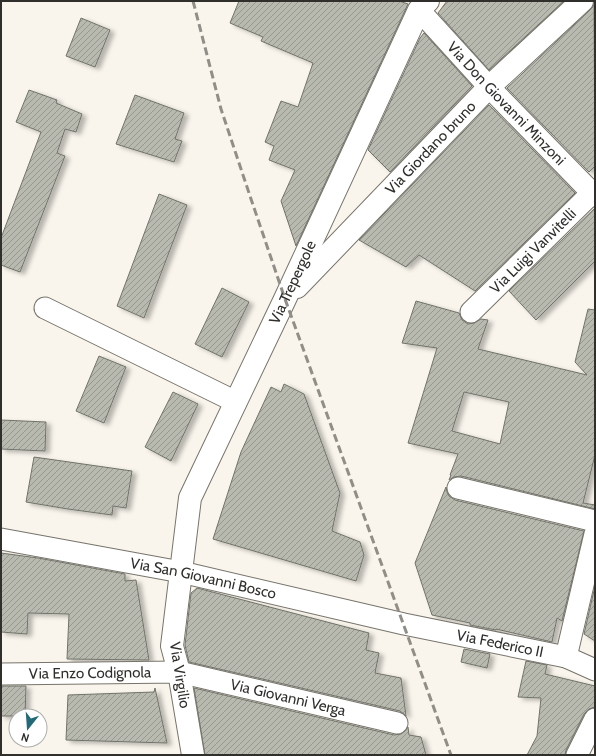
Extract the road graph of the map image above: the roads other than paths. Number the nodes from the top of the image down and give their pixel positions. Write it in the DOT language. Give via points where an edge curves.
graph roads {
  1 [pos="582,1"];
  2 [pos="423,6"];
  3 [pos="489,87"];
  4 [pos="594,193"];
  5 [pos="285,299"];
  6 [pos="45,308"];
  7 [pos="471,312"];
  8 [pos="236,402"];
  9 [pos="458,488"];
  10 [pos="595,521"];
  11 [pos="595,534"];
  12 [pos="1,540"];
  13 [pos="181,572"];
  14 [pos="404,624"];
  15 [pos="566,657"];
  16 [pos="595,670"];
  17 [pos="179,672"];
  18 [pos="1,674"];
  19 [pos="595,719"];
  20 [pos="398,723"];
  21 [pos="193,755"];
  22 [pos="576,755"];
  1 -- 3 [label="street, Via Giordano bruno"];
  2 -- 3 [label="street, Via Don Giovanni Minzoni"];
  2 -- 5 [label="street, Via Trepergole"];
  3 -- 4 [label="street, Via Don Giovanni Minzoni"];
  3 -- 5 [label="street, Via Giordano bruno"];
  4 -- 7 [label="street, Via Luigi Vanvitelli"];
  5 -- 8 [label="street, Via Trepergole"];
  6 -- 8 [label="street"];
  8 -- 13 [label="street, Via Trepergole" via="190,498"];
  9 -- 10 [label="street"];
  11 -- 15 [label="street"];
  12 -- 13 [label="street, Via San Giovanni Bosco"];
  13 -- 14 [label="street, Via San Giovanni Bosco"];
  13 -- 17 [label="street, Via Virgilio" via="172,646"];
  14 -- 15 [label="street, Via Federico II"];
  15 -- 16 [label="street, Via Federico II"];
  17 -- 18 [label="street, Via Enzo Codignola"];
  17 -- 20 [label="street, Via Giovanni Verga"];
  17 -- 21 [label="street, Via Virgilio"];
  19 -- 22 [label="street"];
}
